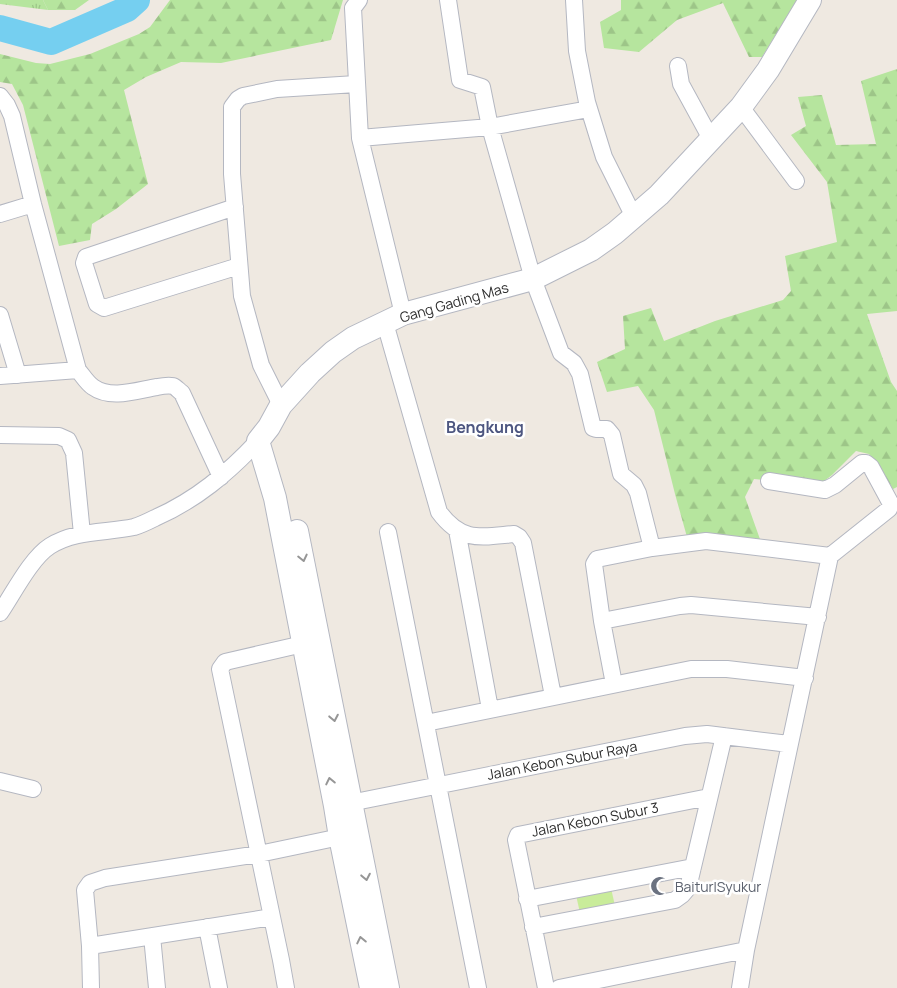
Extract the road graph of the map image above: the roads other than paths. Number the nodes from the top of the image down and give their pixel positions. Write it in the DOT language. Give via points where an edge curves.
graph roads {
  1 [pos="360,0"];
  2 [pos="448,0"];
  3 [pos="574,0"];
  4 [pos="810,0"];
  5 [pos="678,66"];
  6 [pos="356,84"];
  7 [pos="0,96"];
  8 [pos="741,107"];
  9 [pos="589,109"];
  10 [pos="490,127"];
  11 [pos="360,138"];
  12 [pos="711,139"];
  13 [pos="796,181"];
  14 [pos="33,204"];
  15 [pos="234,207"];
  16 [pos="0,214"];
  17 [pos="634,218"];
  18 [pos="239,266"];
  19 [pos="533,279"];
  20 [pos="0,315"];
  21 [pos="394,318"];
  22 [pos="78,370"];
  23 [pos="18,374"];
  24 [pos="0,376"];
  25 [pos="281,405"];
  26 [pos="263,434"];
  27 [pos="0,435"];
  28 [pos="221,477"];
  29 [pos="769,481"];
  30 [pos="457,530"];
  31 [pos="388,532"];
  32 [pos="82,534"];
  33 [pos="652,548"];
  34 [pos="830,556"];
  35 [pos="5,599"];
  36 [pos="0,613"];
  37 [pos="818,617"];
  38 [pos="602,621"];
  39 [pos="302,644"];
  40 [pos="804,678"];
  41 [pos="614,684"];
  42 [pos="553,696"];
  43 [pos="490,709"];
  44 [pos="426,723"];
  45 [pos="724,736"];
  46 [pos="789,744"];
  47 [pos="0,781"];
  48 [pos="439,784"];
  49 [pos="33,789"];
  50 [pos="709,797"];
  51 [pos="343,804"];
  52 [pos="340,837"];
  53 [pos="259,854"];
  54 [pos="693,867"];
  55 [pos="527,899"];
  56 [pos="272,917"];
  57 [pos="533,927"];
  58 [pos="207,928"];
  59 [pos="152,936"];
  60 [pos="90,946"];
  61 [pos="746,950"];
  62 [pos="91,988"];
  63 [pos="157,988"];
  64 [pos="219,988"];
  65 [pos="286,988"];
  66 [pos="371,988"];
  67 [pos="388,988"];
  68 [pos="478,988"];
  69 [pos="546,988"];
  70 [pos="558,988"];
  71 [pos="740,988"];
  1 -- 6 [label="street" via="353,8"];
  2 -- 10 [label="street" via="460,80 482,87"];
  3 -- 9 [label="street" via="577,51"];
  4 -- 8 [label="street, Gang Gading Mas" via="768,70"];
  5 -- 12 [label="street" via="681,84"];
  6 -- 11 [label="street"];
  6 -- 15 [label="street" via="277,89 243,96 235,102 231,112"];
  7 -- 14 [label="street" via="12,116"];
  8 -- 12 [label="street, Gang Gading Mas"];
  8 -- 13 [label="street"];
  9 -- 10 [label="street"];
  9 -- 17 [label="street" via="604,157"];
  10 -- 11 [label="street"];
  10 -- 19 [label="street"];
  11 -- 21 [label="street"];
  12 -- 17 [label="street, Gang Gading Mas"];
  14 -- 16 [label="street"];
  14 -- 22 [label="street"];
  15 -- 18 [label="street"];
  15 -- 18 [label="street" via="86,257 84,262 97,304 104,308"];
  17 -- 19 [label="street, Gang Gading Mas" via="592,250"];
  18 -- 25 [label="street" via="251,334 261,365"];
  19 -- 21 [label="street, Gang Gading Mas"];
  19 -- 33 [label="street" via="561,353 574,363 580,374 592,425 610,432 622,474 636,488"];
  20 -- 23 [label="street"];
  21 -- 25 [label="street, Gang Gading Mas" via="333,352"];
  21 -- 30 [label="street" via="440,512"];
  22 -- 23 [label="street"];
  22 -- 28 [label="street" via="88,383 103,392 117,394 164,386 178,389"];
  23 -- 24 [label="street"];
  25 -- 26 [label="street, Gang Gading Mas"];
  26 -- 28 [label="street, Gang Gading Mas"];
  26 -- 39 [label="street"];
  26 -- 51 [label="street, one-way" via="284,478 304,565"];
  27 -- 32 [label="street" via="59,436 68,440 74,454"];
  28 -- 32 [label="street, Gang Gading Mas" via="188,502 136,527"];
  29 -- 34 [label="street" via="825,490 862,463 871,467 891,503 890,507"];
  30 -- 42 [label="street" via="476,537 514,534 522,540"];
  30 -- 43 [label="street"];
  31 -- 44 [label="street"];
  32 -- 35 [label="street, Gang Gading Mas" via="48,547"];
  33 -- 34 [label="street" via="706,541"];
  33 -- 38 [label="street" via="594,562"];
  34 -- 37 [label="street"];
  35 -- 36 [label="street, Gang Gading Mas"];
  37 -- 38 [label="street" via="691,605"];
  37 -- 40 [label="street"];
  38 -- 41 [label="street"];
  51 -- 39 [label="street, one-way"];
  39 -- 53 [label="street" via="225,662 220,669"];
  40 -- 41 [label="street" via="706,668"];
  40 -- 46 [label="street"];
  41 -- 42 [label="street"];
  42 -- 43 [label="street"];
  43 -- 44 [label="street"];
  44 -- 48 [label="street"];
  45 -- 46 [label="street, Jalan Kebon Subur Raya"];
  45 -- 48 [label="street, Jalan Kebon Subur Raya" via="685,736"];
  45 -- 50 [label="street"];
  46 -- 61 [label="street"];
  47 -- 49 [label="street"];
  48 -- 51 [label="street, Jalan Kebon Subur Raya"];
  48 -- 68 [label="street"];
  50 -- 54 [label="street"];
  50 -- 55 [label="street, Jalan Kebon Subur 3" via="519,834 516,840"];
  51 -- 52 [label="street"];
  51 -- 67 [label="street, one-way"];
  52 -- 53 [label="street"];
  66 -- 52 [label="street, one-way"];
  53 -- 56 [label="street"];
  53 -- 60 [label="street" via="90,883 85,890"];
  54 -- 55 [label="street"];
  54 -- 57 [label="street" via="688,888 675,900"];
  55 -- 57 [label="street, Jalan Kebon Subur 3"];
  56 -- 58 [label="street"];
  56 -- 65 [label="street"];
  57 -- 69 [label="street, Jalan Kebon Subur 3"];
  58 -- 59 [label="street"];
  58 -- 64 [label="street"];
  59 -- 60 [label="street"];
  59 -- 63 [label="street"];
  60 -- 62 [label="street"];
  61 -- 70 [label="street"];
  61 -- 71 [label="street"];
}
